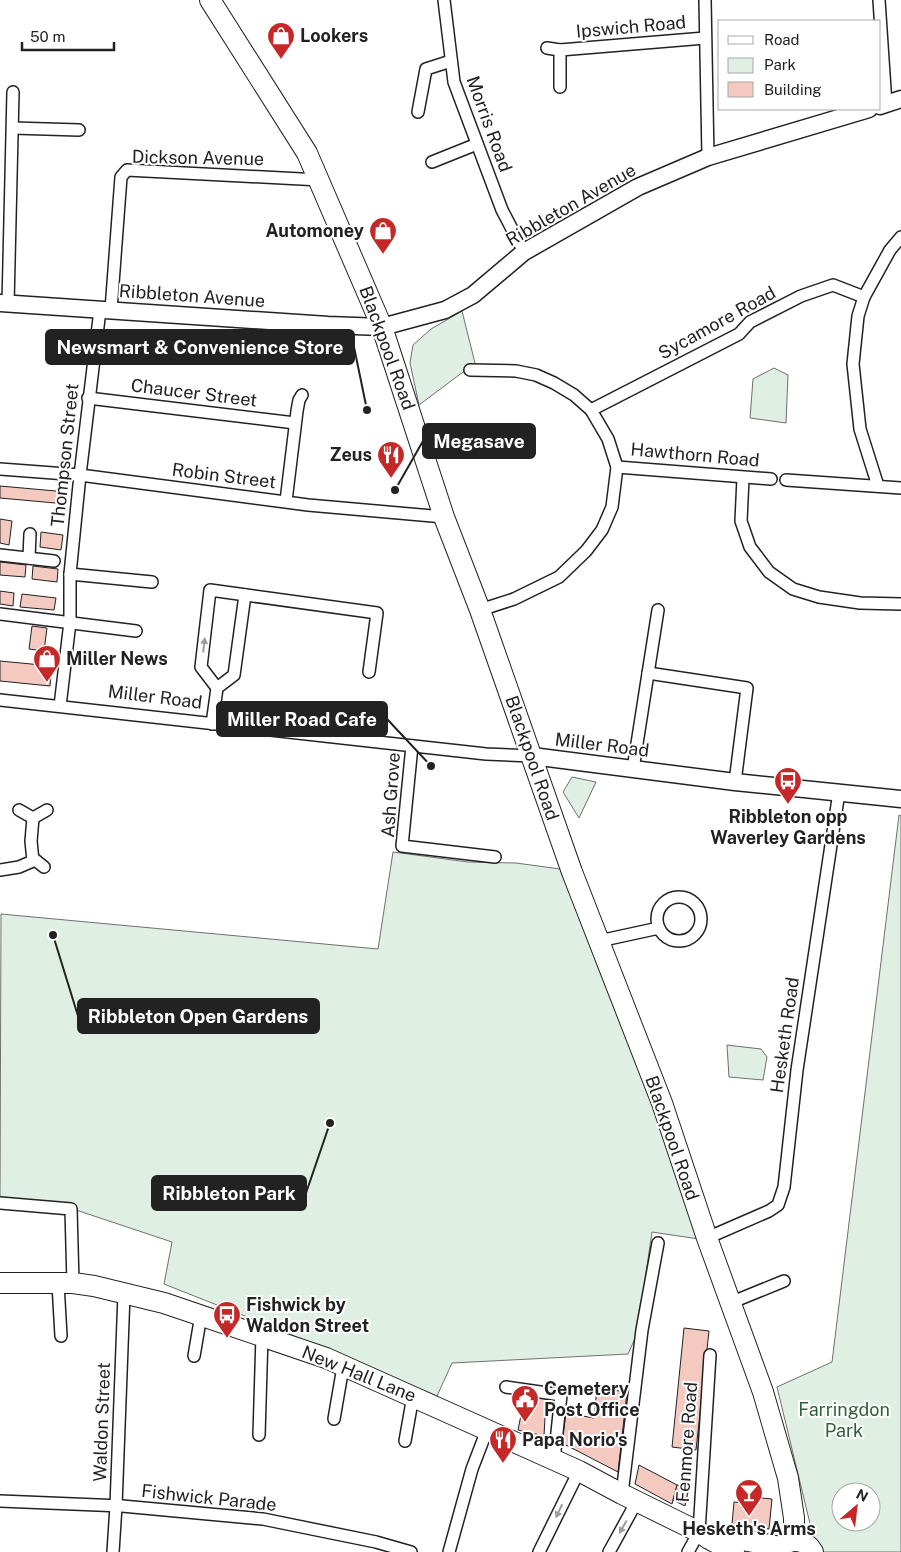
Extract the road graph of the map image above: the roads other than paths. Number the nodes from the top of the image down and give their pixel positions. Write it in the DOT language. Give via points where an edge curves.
graph roads {
  1 [pos="210,0"];
  2 [pos="444,0"];
  3 [pos="704,0"];
  4 [pos="879,0"];
  5 [pos="881,20"];
  6 [pos="881,21"];
  7 [pos="705,38"];
  8 [pos="547,48"];
  9 [pos="560,50"];
  10 [pos="451,61"];
  11 [pos="560,87"];
  12 [pos="13,92"];
  13 [pos="889,103"];
  14 [pos="866,110"];
  15 [pos="418,112"];
  16 [pos="12,128"];
  17 [pos="79,130"];
  18 [pos="477,144"];
  19 [pos="708,157"];
  20 [pos="432,162"];
  21 [pos="320,180"];
  22 [pos="901,237"];
  23 [pos="524,252"];
  24 [pos="864,297"];
  25 [pos="4,304"];
  26 [pos="106,310"];
  27 [pos="382,327"];
  28 [pos="470,370"];
  29 [pos="302,395"];
  30 [pos="88,398"];
  31 [pos="591,410"];
  32 [pos="296,423"];
  33 [pos="617,467"];
  34 [pos="0,469"];
  35 [pos="80,476"];
  36 [pos="743,478"];
  37 [pos="771,479"];
  38 [pos="786,480"];
  39 [pos="878,486"];
  40 [pos="901,488"];
  41 [pos="286,501"];
  42 [pos="444,517"];
  43 [pos="30,534"];
  44 [pos="0,555"];
  45 [pos="29,558"];
  46 [pos="54,561"];
  47 [pos="70,574"];
  48 [pos="152,582"];
  49 [pos="245,596"];
  50 [pos="901,604"];
  51 [pos="480,610"];
  52 [pos="658,610"];
  53 [pos="0,614"];
  54 [pos="70,622"];
  55 [pos="136,631"];
  56 [pos="369,672"];
  57 [pos="648,673"];
  58 [pos="217,688"];
  59 [pos="0,700"];
  60 [pos="60,706"];
  61 [pos="212,724"];
  62 [pos="412,746"];
  63 [pos="532,756"];
  64 [pos="632,769"];
  65 [pos="735,782"];
  66 [pos="839,792"];
  67 [pos="901,799"];
  68 [pos="20,810"];
  69 [pos="47,810"];
  70 [pos="33,818"];
  71 [pos="495,857"];
  72 [pos="34,859"];
  73 [pos="44,867"];
  74 [pos="4,869"];
  75 [pos="659,928"];
  76 [pos="599,941"];
  77 [pos="0,1203"];
  78 [pos="707,1238"];
  79 [pos="658,1243"];
  80 [pos="784,1281"];
  81 [pos="0,1283"];
  82 [pos="66,1283"];
  83 [pos="124,1294"];
  84 [pos="730,1303"];
  85 [pos="201,1315"];
  86 [pos="61,1336"];
  87 [pos="262,1336"];
  88 [pos="710,1355"];
  89 [pos="194,1356"];
  90 [pos="343,1366"];
  91 [pos="506,1388"];
  92 [pos="413,1396"];
  93 [pos="334,1419"];
  94 [pos="487,1430"];
  95 [pos="259,1435"];
  96 [pos="405,1442"];
  97 [pos="554,1460"];
  98 [pos="579,1471"];
  99 [pos="629,1498"];
  100 [pos="0,1501"];
  101 [pos="116,1506"];
  102 [pos="699,1532"];
  103 [pos="784,1546"];
  104 [pos="113,1552"];
  105 [pos="410,1552"];
  106 [pos="449,1552"];
  107 [pos="538,1552"];
  108 [pos="609,1552"];
  109 [pos="688,1552"];
  110 [pos="734,1552"];
  111 [pos="812,1552"];
  1 -- 21 [label="highway, Blackpool Road" via="307,153"];
  2 -- 10 [label="street, Morris Road"];
  3 -- 7 [label="street"];
  4 -- 5 [label="street"];
  6 -- 13 [label="street"];
  7 -- 9 [label="street, Ipswich Road"];
  7 -- 19 [label="street"];
  8 -- 9 [label="street, Ipswich Road"];
  9 -- 11 [label="street"];
  10 -- 15 [label="street" via="426,69"];
  10 -- 18 [label="street, Morris Road" via="454,82"];
  12 -- 16 [label="street"];
  14 -- 19 [label="main road, Ribbleton Avenue"];
  16 -- 17 [label="street"];
  16 -- 25 [label="street"];
  18 -- 20 [label="street"];
  18 -- 23 [label="street, Morris Road" via="502,210"];
  19 -- 23 [label="main road, Ribbleton Avenue" via="638,187"];
  21 -- 26 [label="street, Dickson Avenue" via="127,170 121,176"];
  21 -- 27 [label="highway, Blackpool Road"];
  22 -- 24 [label="street" via="890,250"];
  23 -- 27 [label="main road, Ribbleton Avenue" via="473,295 445,310"];
  24 -- 31 [label="street, Sycamore Road" via="833,285 801,296 750,322 739,334"];
  24 -- 39 [label="street" via="858,316 853,364 860,429"];
  25 -- 26 [label="main road, Ribbleton Avenue"];
  26 -- 27 [label="main road, Ribbleton Avenue"];
  26 -- 30 [label="street, Thompson Street"];
  27 -- 42 [label="highway, Blackpool Road"];
  28 -- 31 [label="street" via="536,375 574,394"];
  29 -- 32 [label="street"];
  30 -- 32 [label="street, Chaucer Street"];
  30 -- 35 [label="street, Thompson Street"];
  31 -- 33 [label="street" via="608,439"];
  32 -- 41 [label="street"];
  33 -- 36 [label="street, Hawthorn Road"];
  33 -- 51 [label="street" via="612,507 602,530 586,551 559,577 514,599"];
  34 -- 35 [label="street, Robin Street"];
  35 -- 41 [label="street, Robin Street"];
  35 -- 47 [label="street, Thompson Street"];
  36 -- 37 [label="street, Hawthorn Road"];
  36 -- 50 [label="street" via="741,521 750,547 769,572 793,589 819,597"];
  38 -- 39 [label="street"];
  39 -- 40 [label="street"];
  41 -- 42 [label="street, Robin Street"];
  42 -- 51 [label="highway, Blackpool Road"];
  43 -- 45 [label="street"];
  44 -- 45 [label="street"];
  45 -- 46 [label="street"];
  47 -- 48 [label="street"];
  47 -- 54 [label="street, Thompson Street"];
  49 -- 56 [label="street" via="376,613"];
  49 -- 58 [label="street" via="234,675"];
  58 -- 49 [label="street, one-way" via="201,667 210,590"];
  51 -- 63 [label="highway, Blackpool Road"];
  52 -- 57 [label="street"];
  53 -- 54 [label="street"];
  54 -- 55 [label="street"];
  54 -- 60 [label="street, Thompson Street"];
  57 -- 64 [label="street"];
  57 -- 65 [label="street" via="747,688"];
  58 -- 61 [label="street"];
  59 -- 60 [label="street, Miller Road"];
  60 -- 61 [label="street, Miller Road"];
  61 -- 62 [label="street, Miller Road"];
  62 -- 63 [label="street, Miller Road"];
  62 -- 71 [label="street, Ash Grove" via="402,846"];
  63 -- 64 [label="main road, Miller Road"];
  63 -- 76 [label="highway, Blackpool Road"];
  64 -- 65 [label="main road, Miller Road"];
  65 -- 66 [label="main road, Miller Road"];
  66 -- 67 [label="main road, Miller Road"];
  66 -- 78 [label="street, Hesketh Road" via="797,1070 784,1187 778,1205 769,1211"];
  68 -- 70 [label="street"];
  69 -- 70 [label="street"];
  70 -- 72 [label="street" via="31,844"];
  72 -- 73 [label="street"];
  72 -- 74 [label="street" via="28,864"];
  75 -- 76 [label="street"];
  76 -- 78 [label="highway, Blackpool Road" via="662,1103"];
  77 -- 82 [label="street" via="71,1209"];
  78 -- 84 [label="highway, Blackpool Road"];
  79 -- 99 [label="street" via="642,1330"];
  80 -- 84 [label="street"];
  81 -- 82 [label="highway, New Hall Lane"];
  82 -- 83 [label="highway, New Hall Lane"];
  82 -- 86 [label="street"];
  83 -- 85 [label="highway, New Hall Lane"];
  83 -- 101 [label="street, Waldon Street"];
  84 -- 103 [label="highway, Blackpool Road" via="763,1392 788,1478 794,1518"];
  85 -- 87 [label="highway, New Hall Lane"];
  85 -- 89 [label="street"];
  87 -- 90 [label="highway, New Hall Lane"];
  87 -- 95 [label="street"];
  88 -- 102 [label="street, Fenmore Road"];
  90 -- 92 [label="highway, New Hall Lane"];
  90 -- 93 [label="street"];
  91 -- 97 [label="street" via="561,1395"];
  92 -- 94 [label="highway, New Hall Lane"];
  92 -- 96 [label="street"];
  94 -- 97 [label="highway, New Hall Lane"];
  94 -- 106 [label="street" via="472,1469"];
  97 -- 98 [label="highway, New Hall Lane"];
  98 -- 99 [label="highway, New Hall Lane"];
  98 -- 107 [label="street, one-way"];
  99 -- 102 [label="highway, New Hall Lane"];
  99 -- 108 [label="street, one-way"];
  100 -- 101 [label="street, Fishwick Parade"];
  101 -- 104 [label="street, Waldon Street"];
  101 -- 105 [label="street, Fishwick Parade" via="263,1519"];
  102 -- 103 [label="highway, New Hall Lane"];
  102 -- 109 [label="street"];
  102 -- 110 [label="highway, New Hall Lane"];
  103 -- 111 [label="highway" via="806,1544"];
}
